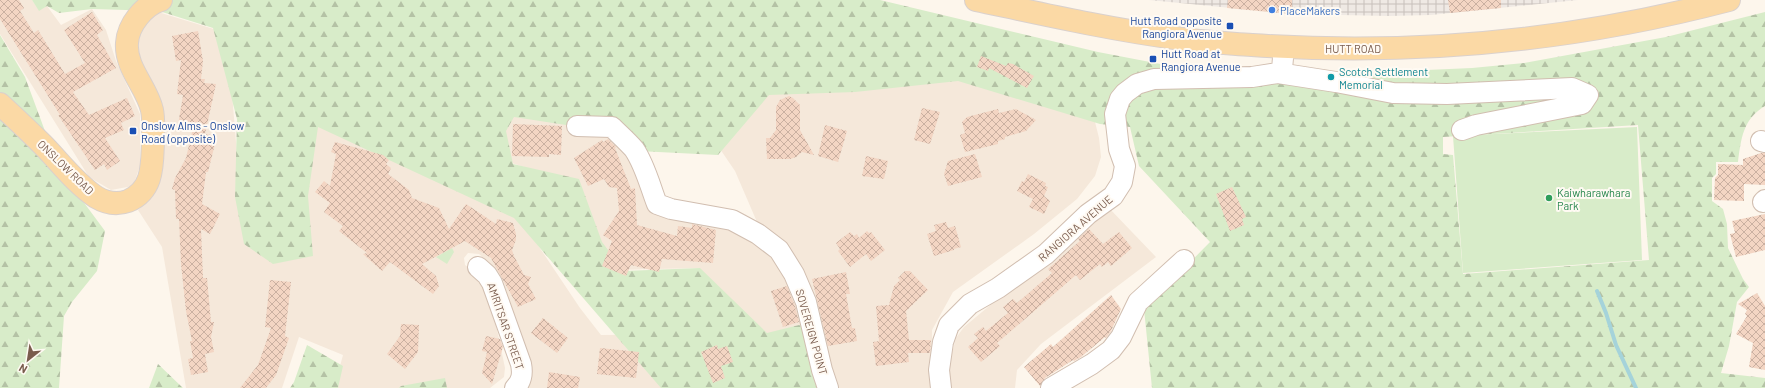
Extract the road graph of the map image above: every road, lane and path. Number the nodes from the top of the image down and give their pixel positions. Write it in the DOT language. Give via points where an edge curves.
graph roads {
  1 [pos="161,0"];
  2 [pos="976,0"];
  3 [pos="1729,0"];
  4 [pos="1284,47"];
  5 [pos="1278,73"];
  6 [pos="0,104"];
  7 [pos="577,126"];
  8 [pos="1462,130"];
  9 [pos="1184,260"];
  10 [pos="478,267"];
  11 [pos="515,388"];
  12 [pos="828,388"];
  13 [pos="941,388"];
  14 [pos="1051,388"];
  1 -- 6 [label="main road, ONSLOW ROAD" via="142,11 127,42 129,63 143,86 152,111 150,175 144,188 134,198 112,203 92,194"];
  2 -- 4 [label="main road, HUTT ROAD" via="1125,31 1194,40"];
  3 -- 4 [label="main road, HUTT ROAD" via="1642,21 1514,41 1413,48"];
  4 -- 5 [label="street" via="1282,68"];
  5 -- 8 [label="street, RANGIORA AVENUE" via="1393,93 1447,94 1572,88 1588,95 1582,104"];
  5 -- 13 [label="street, RANGIORA AVENUE" via="1252,77 1154,79 1137,84 1125,93 1115,114 1119,149 1125,166 1122,182 1113,196 1088,214 1046,254 998,288 970,304 950,325 943,342 939,370"];
  7 -- 12 [label="street, SOVEREIGN POINT" via="612,127 634,150 657,204 732,220 758,234 779,250 794,274 806,302"];
  9 -- 14 [label="street" via="1138,302 1112,350"];
  10 -- 11 [label="street, AMRITSAR STREET" via="492,283 521,364 522,375"];
}
